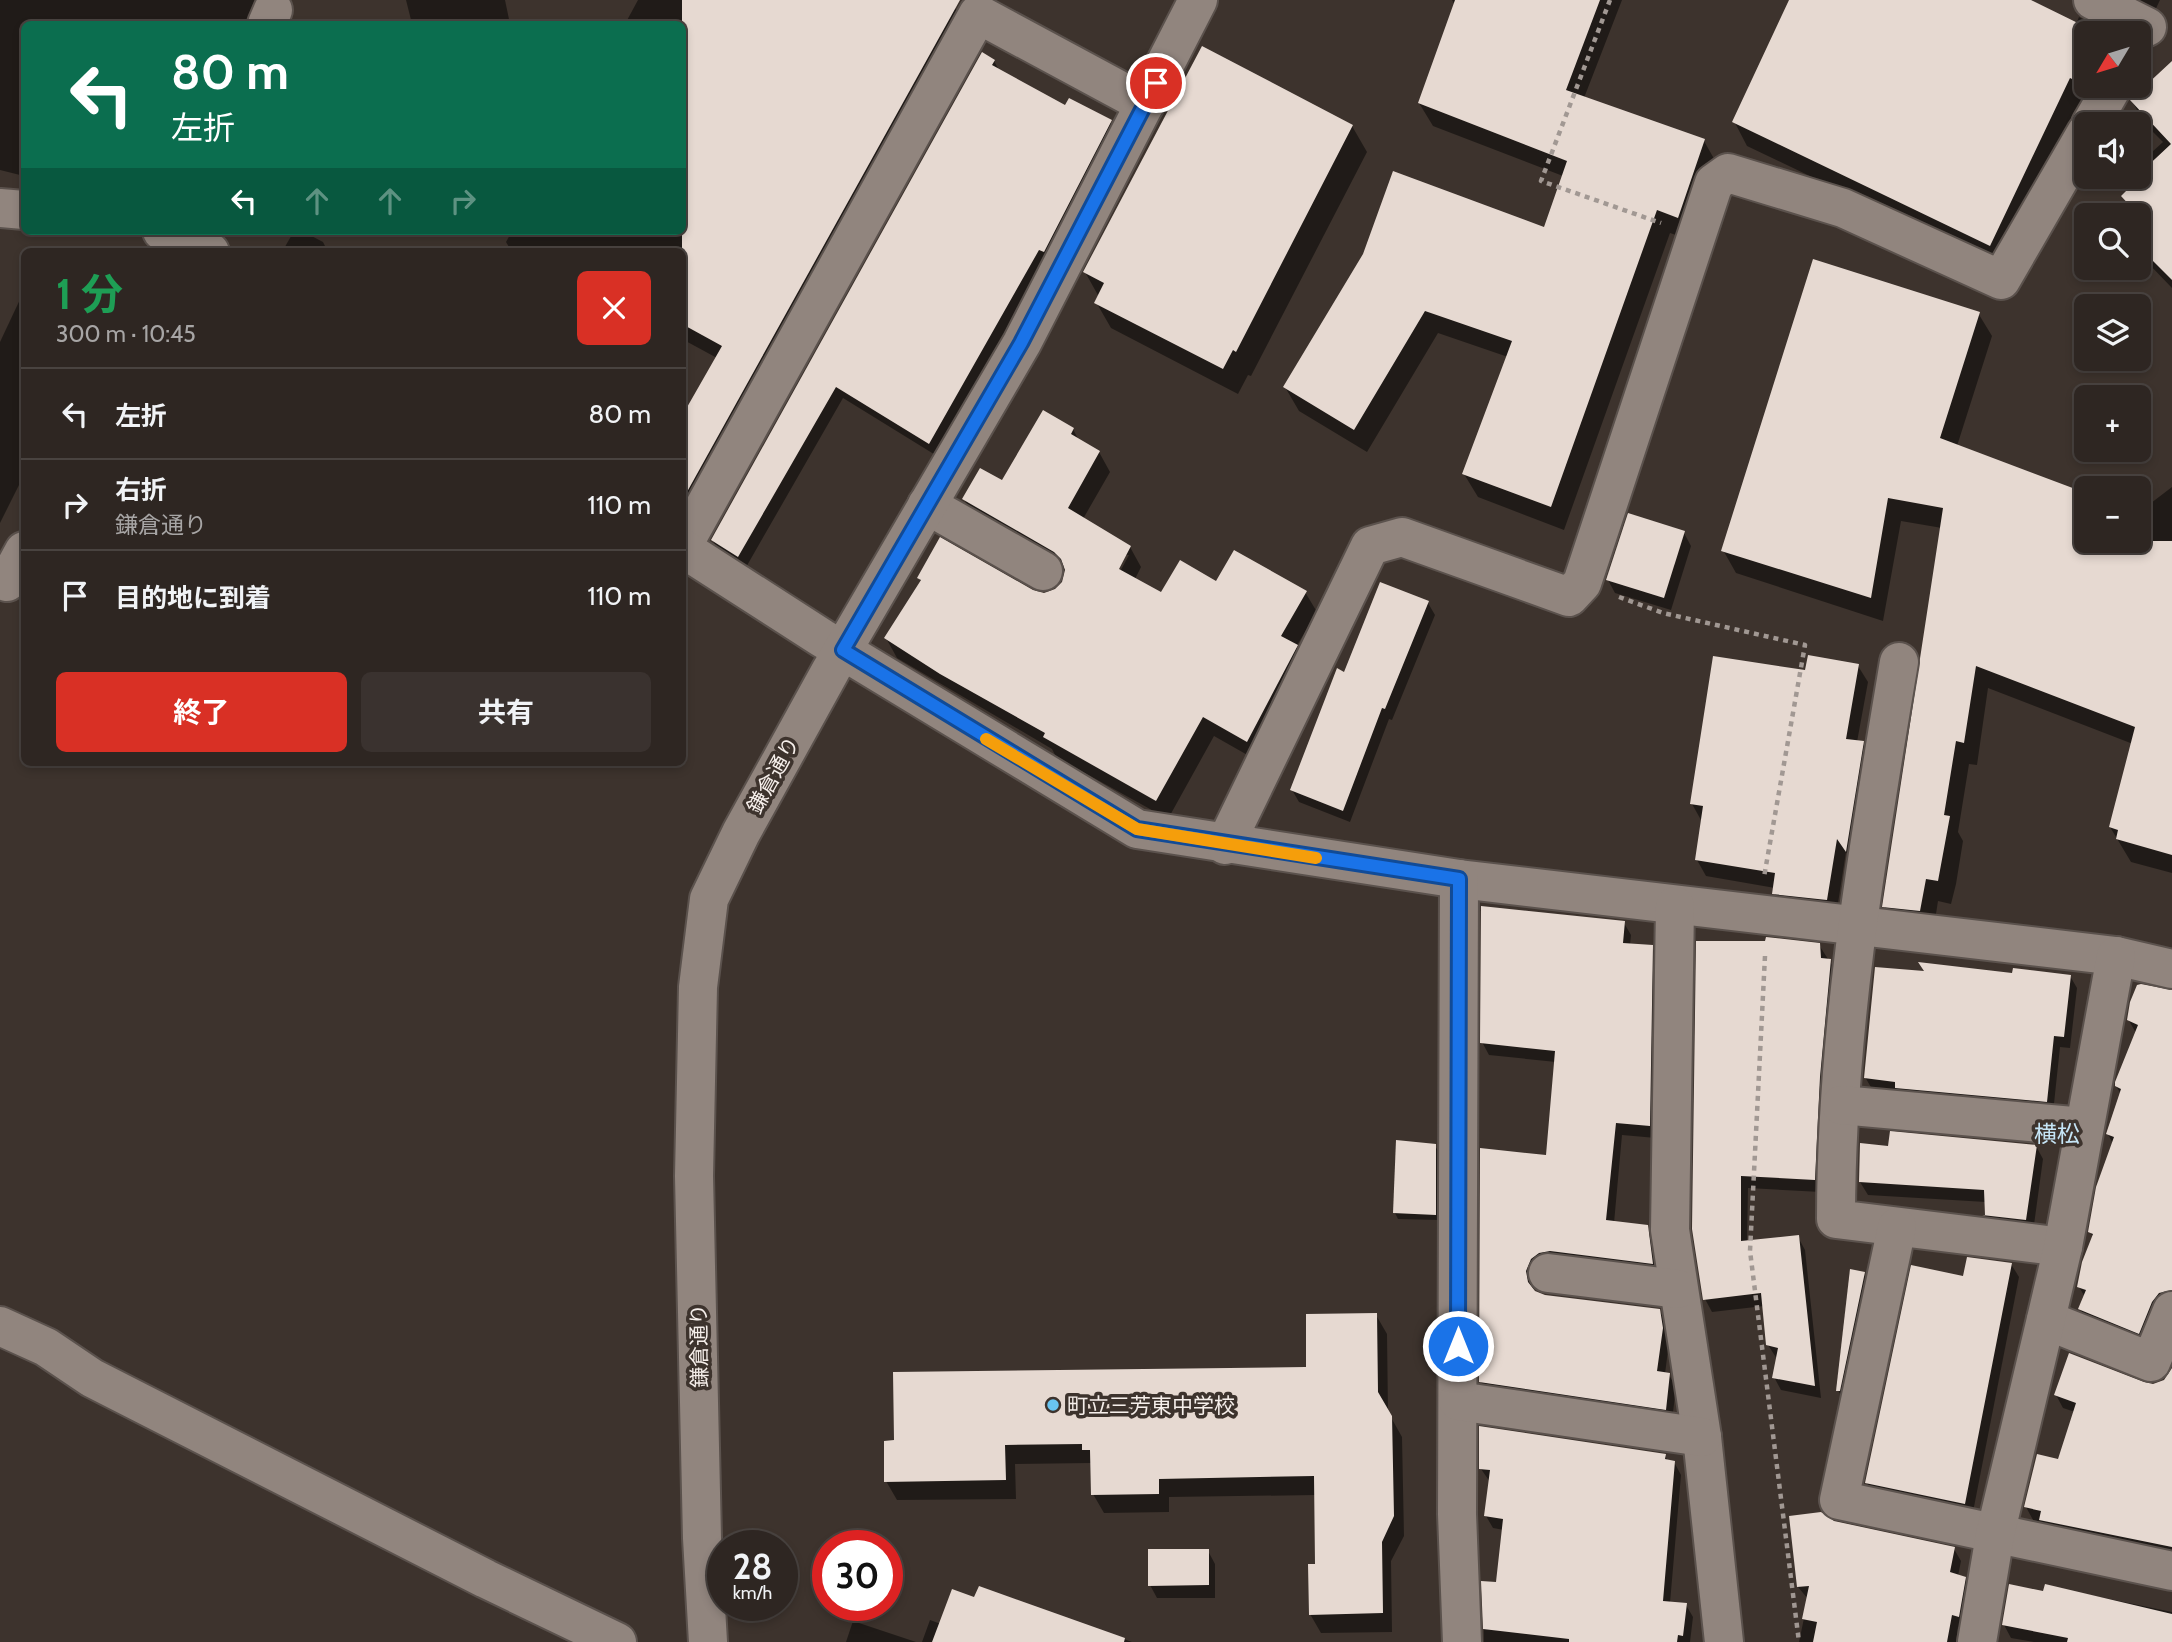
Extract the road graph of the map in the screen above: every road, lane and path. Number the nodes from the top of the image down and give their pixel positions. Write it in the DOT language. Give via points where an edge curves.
graph roads {
  1 [pos="1198,0"];
  2 [pos="1610,0"];
  3 [pos="2093,0"];
  4 [pos="2144,21"];
  5 [pos="1145,104"];
  6 [pos="2074,154"];
  7 [pos="0,208"];
  8 [pos="21,210"];
  9 [pos="1695,234"];
  10 [pos="927,505"];
  11 [pos="686,541"];
  12 [pos="686,551"];
  13 [pos="1043,571"];
  14 [pos="1581,583"];
  15 [pos="843,650"];
  16 [pos="1899,663"];
  17 [pos="1225,845"];
  18 [pos="1459,879"];
  19 [pos="1675,906"];
  20 [pos="1762,916"];
  21 [pos="1855,927"];
  22 [pos="2116,956"];
  23 [pos="2172,969"];
  24 [pos="1841,1105"];
  25 [pos="2084,1127"];
  26 [pos="1896,1227"];
  27 [pos="2063,1247"];
  28 [pos="1548,1273"];
  29 [pos="1678,1289"];
  30 [pos="2172,1311"];
  31 [pos="2046,1320"];
  32 [pos="0,1326"];
  33 [pos="1458,1401"];
  34 [pos="1702,1437"];
  35 [pos="1996,1535"];
  36 [pos="2172,1571"];
  37 [pos="617,1642"];
  38 [pos="708,1642"];
  39 [pos="1462,1642"];
  40 [pos="1724,1642"];
  41 [pos="1798,1642"];
  42 [pos="1978,1642"];
  1 -- 5 [label="street, 鎌倉通り"];
  2 -- 9 [label="path" via="1541,181"];
  3 -- 4 [label="street"];
  5 -- 10 [label="street, 鎌倉通り" via="1021,343"];
  5 -- 11 [label="street" via="978,14"];
  6 -- 9 [label="street" via="2001,280 1843,208 1728,173 1714,183"];
  7 -- 8 [label="street"];
  9 -- 14 [label="street"];
  10 -- 13 [label="street"];
  10 -- 15 [label="street, 鎌倉通り"];
  12 -- 15 [label="street"];
  14 -- 17 [label="street" via="1569,597 1402,537 1370,546"];
  14 -- 20 [label="path" via="1663,613 1805,645"];
  15 -- 17 [label="street" via="1137,829"];
  15 -- 38 [label="street, 鎌倉通り" via="720,872 702,937 694,1176"];
  16 -- 21 [label="street"];
  17 -- 18 [label="street"];
  18 -- 19 [label="street"];
  18 -- 33 [label="street"];
  19 -- 20 [label="street"];
  19 -- 29 [label="street" via="1670,1230"];
  20 -- 21 [label="street"];
  20 -- 41 [label="path" via="1751,1251"];
  21 -- 22 [label="street"];
  21 -- 24 [label="street"];
  22 -- 23 [label="street"];
  22 -- 25 [label="street"];
  24 -- 25 [label="street"];
  24 -- 26 [label="street" via="1836,1219"];
  25 -- 27 [label="street"];
  26 -- 27 [label="street"];
  26 -- 35 [label="street" via="1839,1500"];
  27 -- 31 [label="street"];
  28 -- 29 [label="street"];
  29 -- 34 [label="street"];
  30 -- 31 [label="street" via="2151,1362"];
  31 -- 35 [label="street"];
  32 -- 37 [label="street" via="252,1460"];
  33 -- 34 [label="street"];
  33 -- 39 [label="street"];
  34 -- 40 [label="street"];
  35 -- 36 [label="street"];
  35 -- 42 [label="street"];
}
